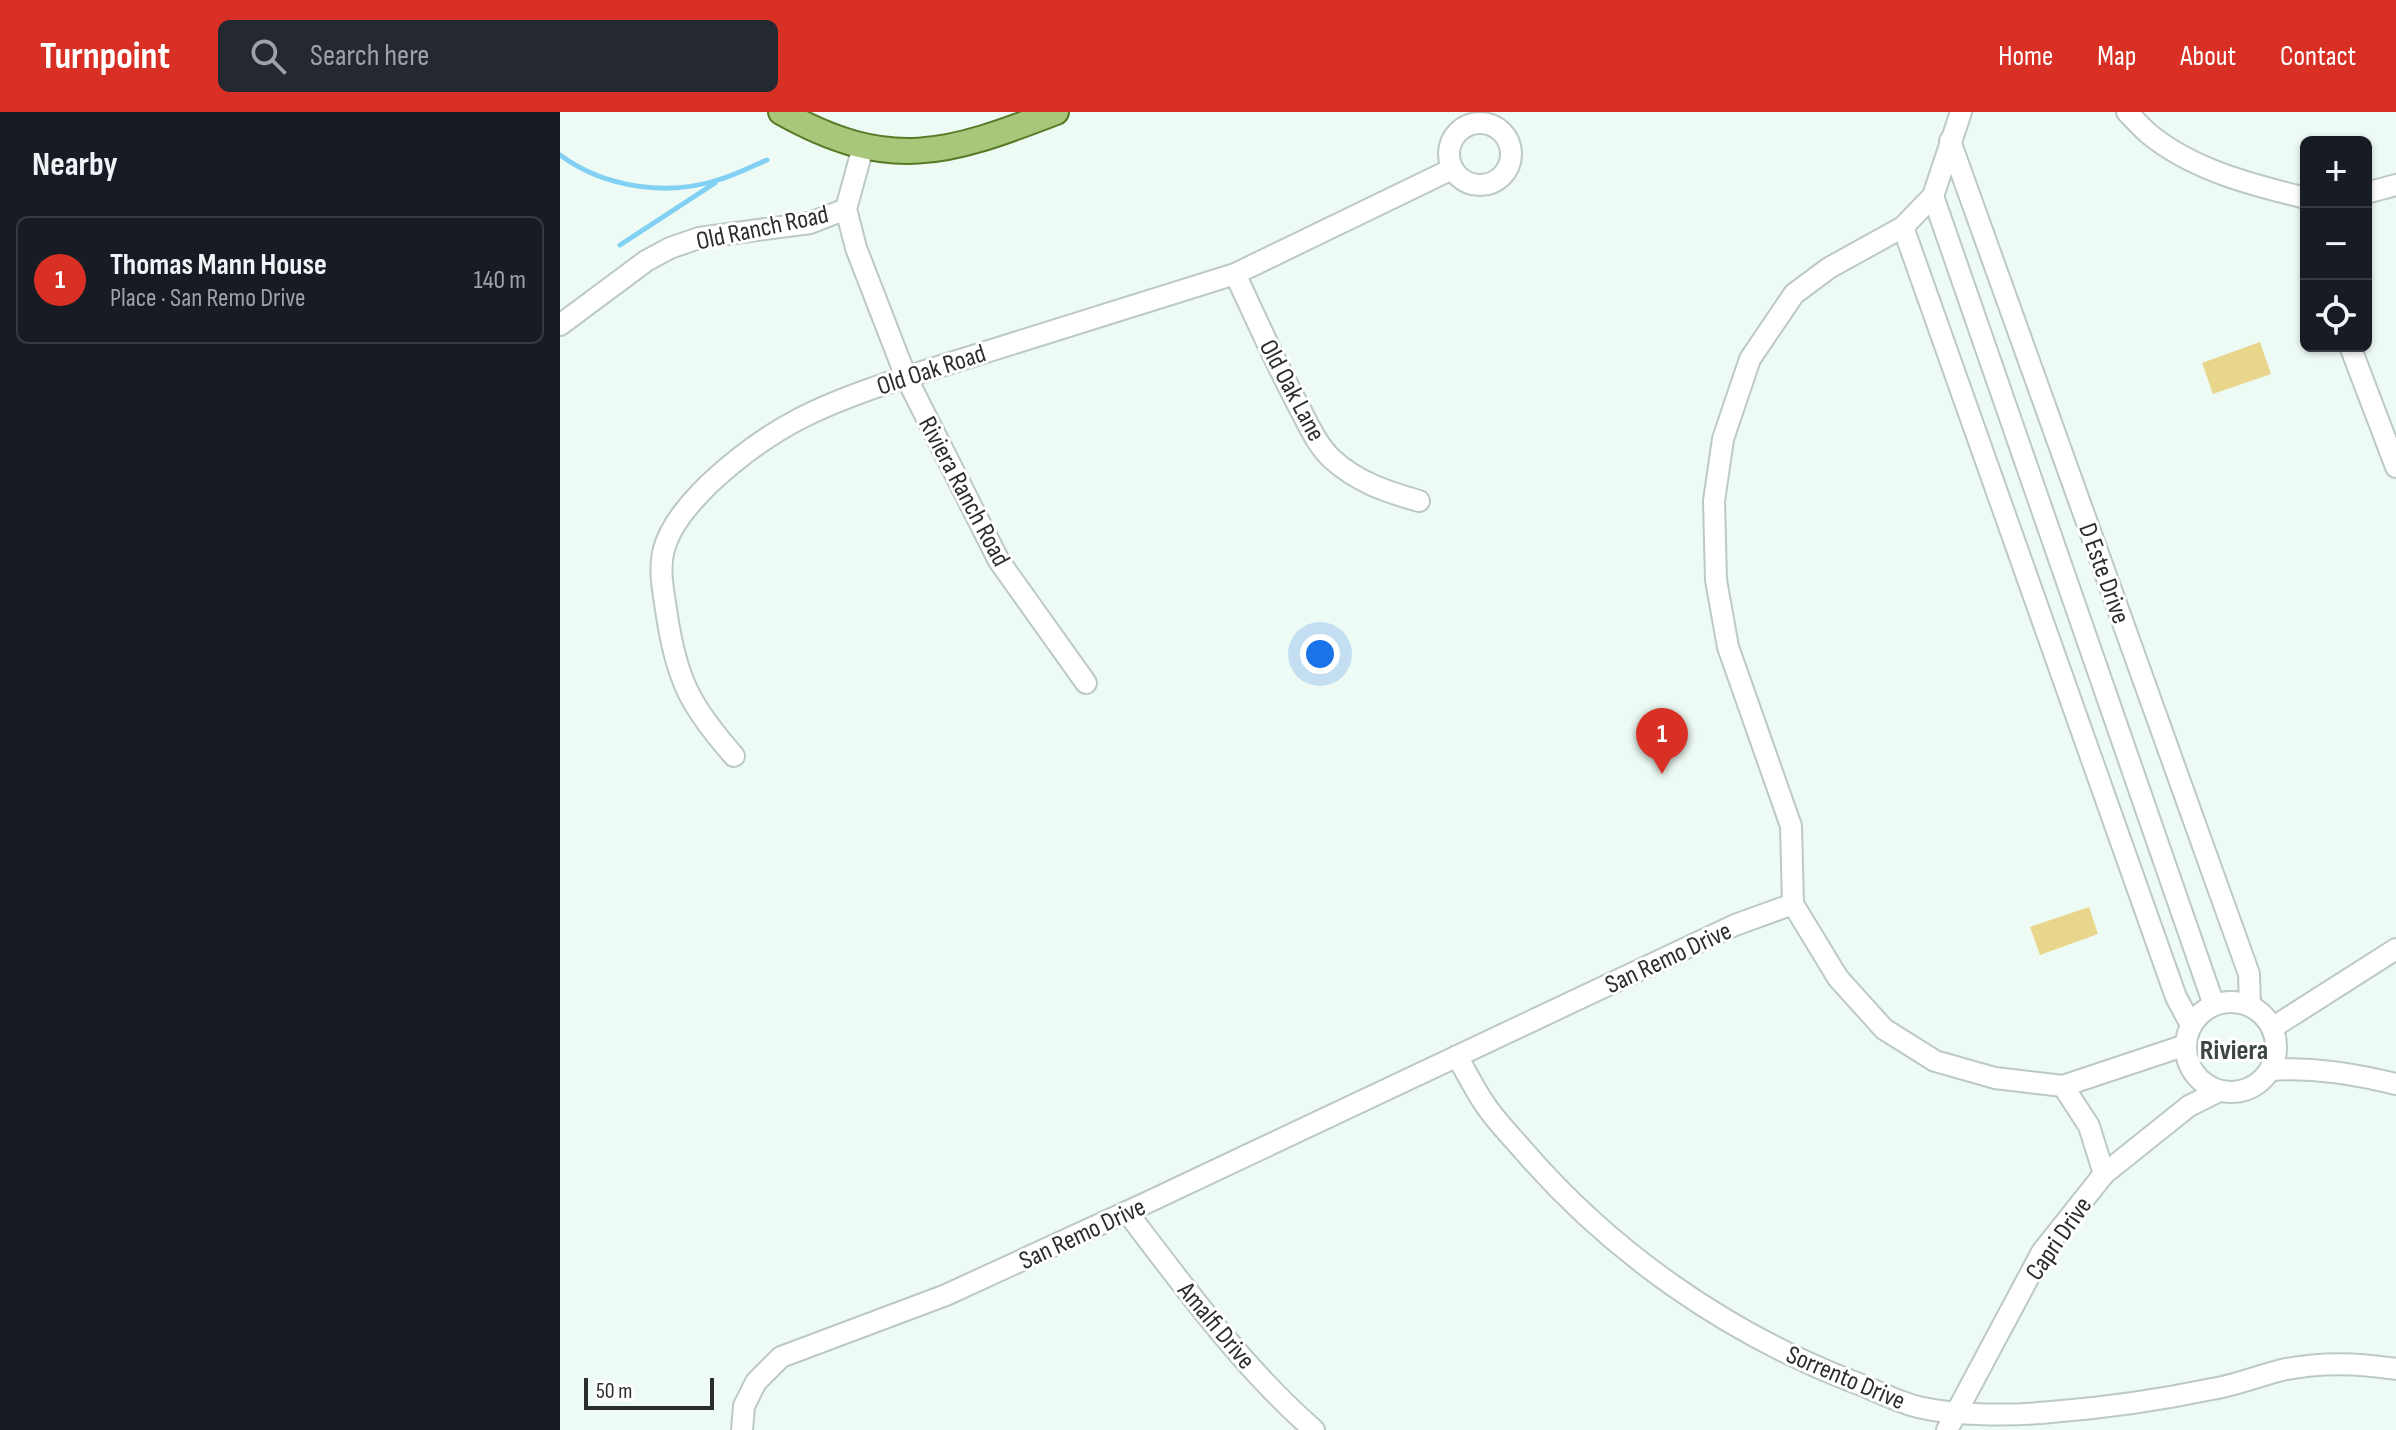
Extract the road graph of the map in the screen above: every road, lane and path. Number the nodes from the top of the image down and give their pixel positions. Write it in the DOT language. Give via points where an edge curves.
graph roads {
  1 [pos="781,112"];
  2 [pos="1056,112"];
  3 [pos="1961,112"];
  4 [pos="2127,112"];
  5 [pos="1950,141"];
  6 [pos="863,147"];
  7 [pos="1452,169"];
  8 [pos="2396,185"];
  9 [pos="2372,191"];
  10 [pos="1933,196"];
  11 [pos="2300,196"];
  12 [pos="846,209"];
  13 [pos="1903,227"];
  14 [pos="1235,274"];
  15 [pos="560,325"];
  16 [pos="2352,352"];
  17 [pos="906,377"];
  18 [pos="2396,467"];
  19 [pos="1419,501"];
  20 [pos="1086,683"];
  21 [pos="734,756"];
  22 [pos="1793,904"];
  23 [pos="2396,949"];
  24 [pos="2214,1005"];
  25 [pos="2250,1006"];
  26 [pos="2272,1028"];
  27 [pos="2188,1035"];
  28 [pos="1457,1056"];
  29 [pos="2271,1070"];
  30 [pos="2396,1084"];
  31 [pos="2063,1086"];
  32 [pos="2219,1091"];
  33 [pos="2104,1174"];
  34 [pos="1127,1212"];
  35 [pos="2396,1369"];
  36 [pos="1951,1422"];
  37 [pos="742,1430"];
  38 [pos="1314,1430"];
  1 -- 6 [label="main road"];
  2 -- 6 [label="main road" via="948,148 914,152"];
  3 -- 5 [label="street"];
  4 -- 11 [label="street" via="2150,135 2194,161"];
  5 -- 10 [label="street"];
  5 -- 25 [label="street, D Este Drive" via="2249,974"];
  6 -- 12 [label="street, Riviera Ranch Road"];
  7 -- 14 [label="street, Old Oak Road"];
  8 -- 9 [label="street"];
  10 -- 13 [label="street"];
  10 -- 24 [label="street, D Este Drive"];
  12 -- 15 [label="street, Old Ranch Road" via="810,223 699,238 670,248"];
  12 -- 17 [label="street, Riviera Ranch Road"];
  13 -- 22 [label="street" via="1794,294 1750,359 1723,439 1714,501 1716,580 1728,647 1791,826"];
  13 -- 27 [label="street"];
  14 -- 17 [label="street, Old Oak Road"];
  14 -- 19 [label="street, Old Oak Lane" via="1287,385 1330,457 1376,487"];
  16 -- 18 [label="street"];
  17 -- 20 [label="street, Riviera Ranch Road" via="999,561"];
  17 -- 21 [label="street, Old Oak Road" via="810,412 768,435 695,498 666,545 661,572 678,673 694,707"];
  22 -- 28 [label="street, San Remo Drive" via="1735,925"];
  22 -- 31 [label="street" via="1838,978 1884,1029 1935,1061 1995,1078"];
  23 -- 26 [label="street"];
  24 -- 25 [label="street"];
  24 -- 27 [label="street" via="2201,1013"];
  25 -- 26 [label="street"];
  26 -- 29 [label="street" via="2276,1056"];
  27 -- 31 [label="street"];
  27 -- 32 [label="street" via="2187,1061 2194,1074"];
  28 -- 34 [label="street, San Remo Drive"];
  28 -- 36 [label="street, Sorrento Drive" via="1485,1105 1538,1167 1629,1254 1793,1357"];
  29 -- 30 [label="street" via="2302,1068"];
  29 -- 32 [label="street" via="2249,1090"];
  31 -- 33 [label="street" via="2089,1126"];
  32 -- 33 [label="street, Capri Drive" via="2189,1106"];
  33 -- 36 [label="street, Capri Drive" via="2042,1252"];
  34 -- 37 [label="street, San Remo Drive" via="946,1295 781,1357 756,1382 744,1406"];
  34 -- 38 [label="street, Amalfi Drive" via="1226,1340"];
  35 -- 36 [label="street, Sorrento Drive" via="2326,1364 2148,1402"];
}
